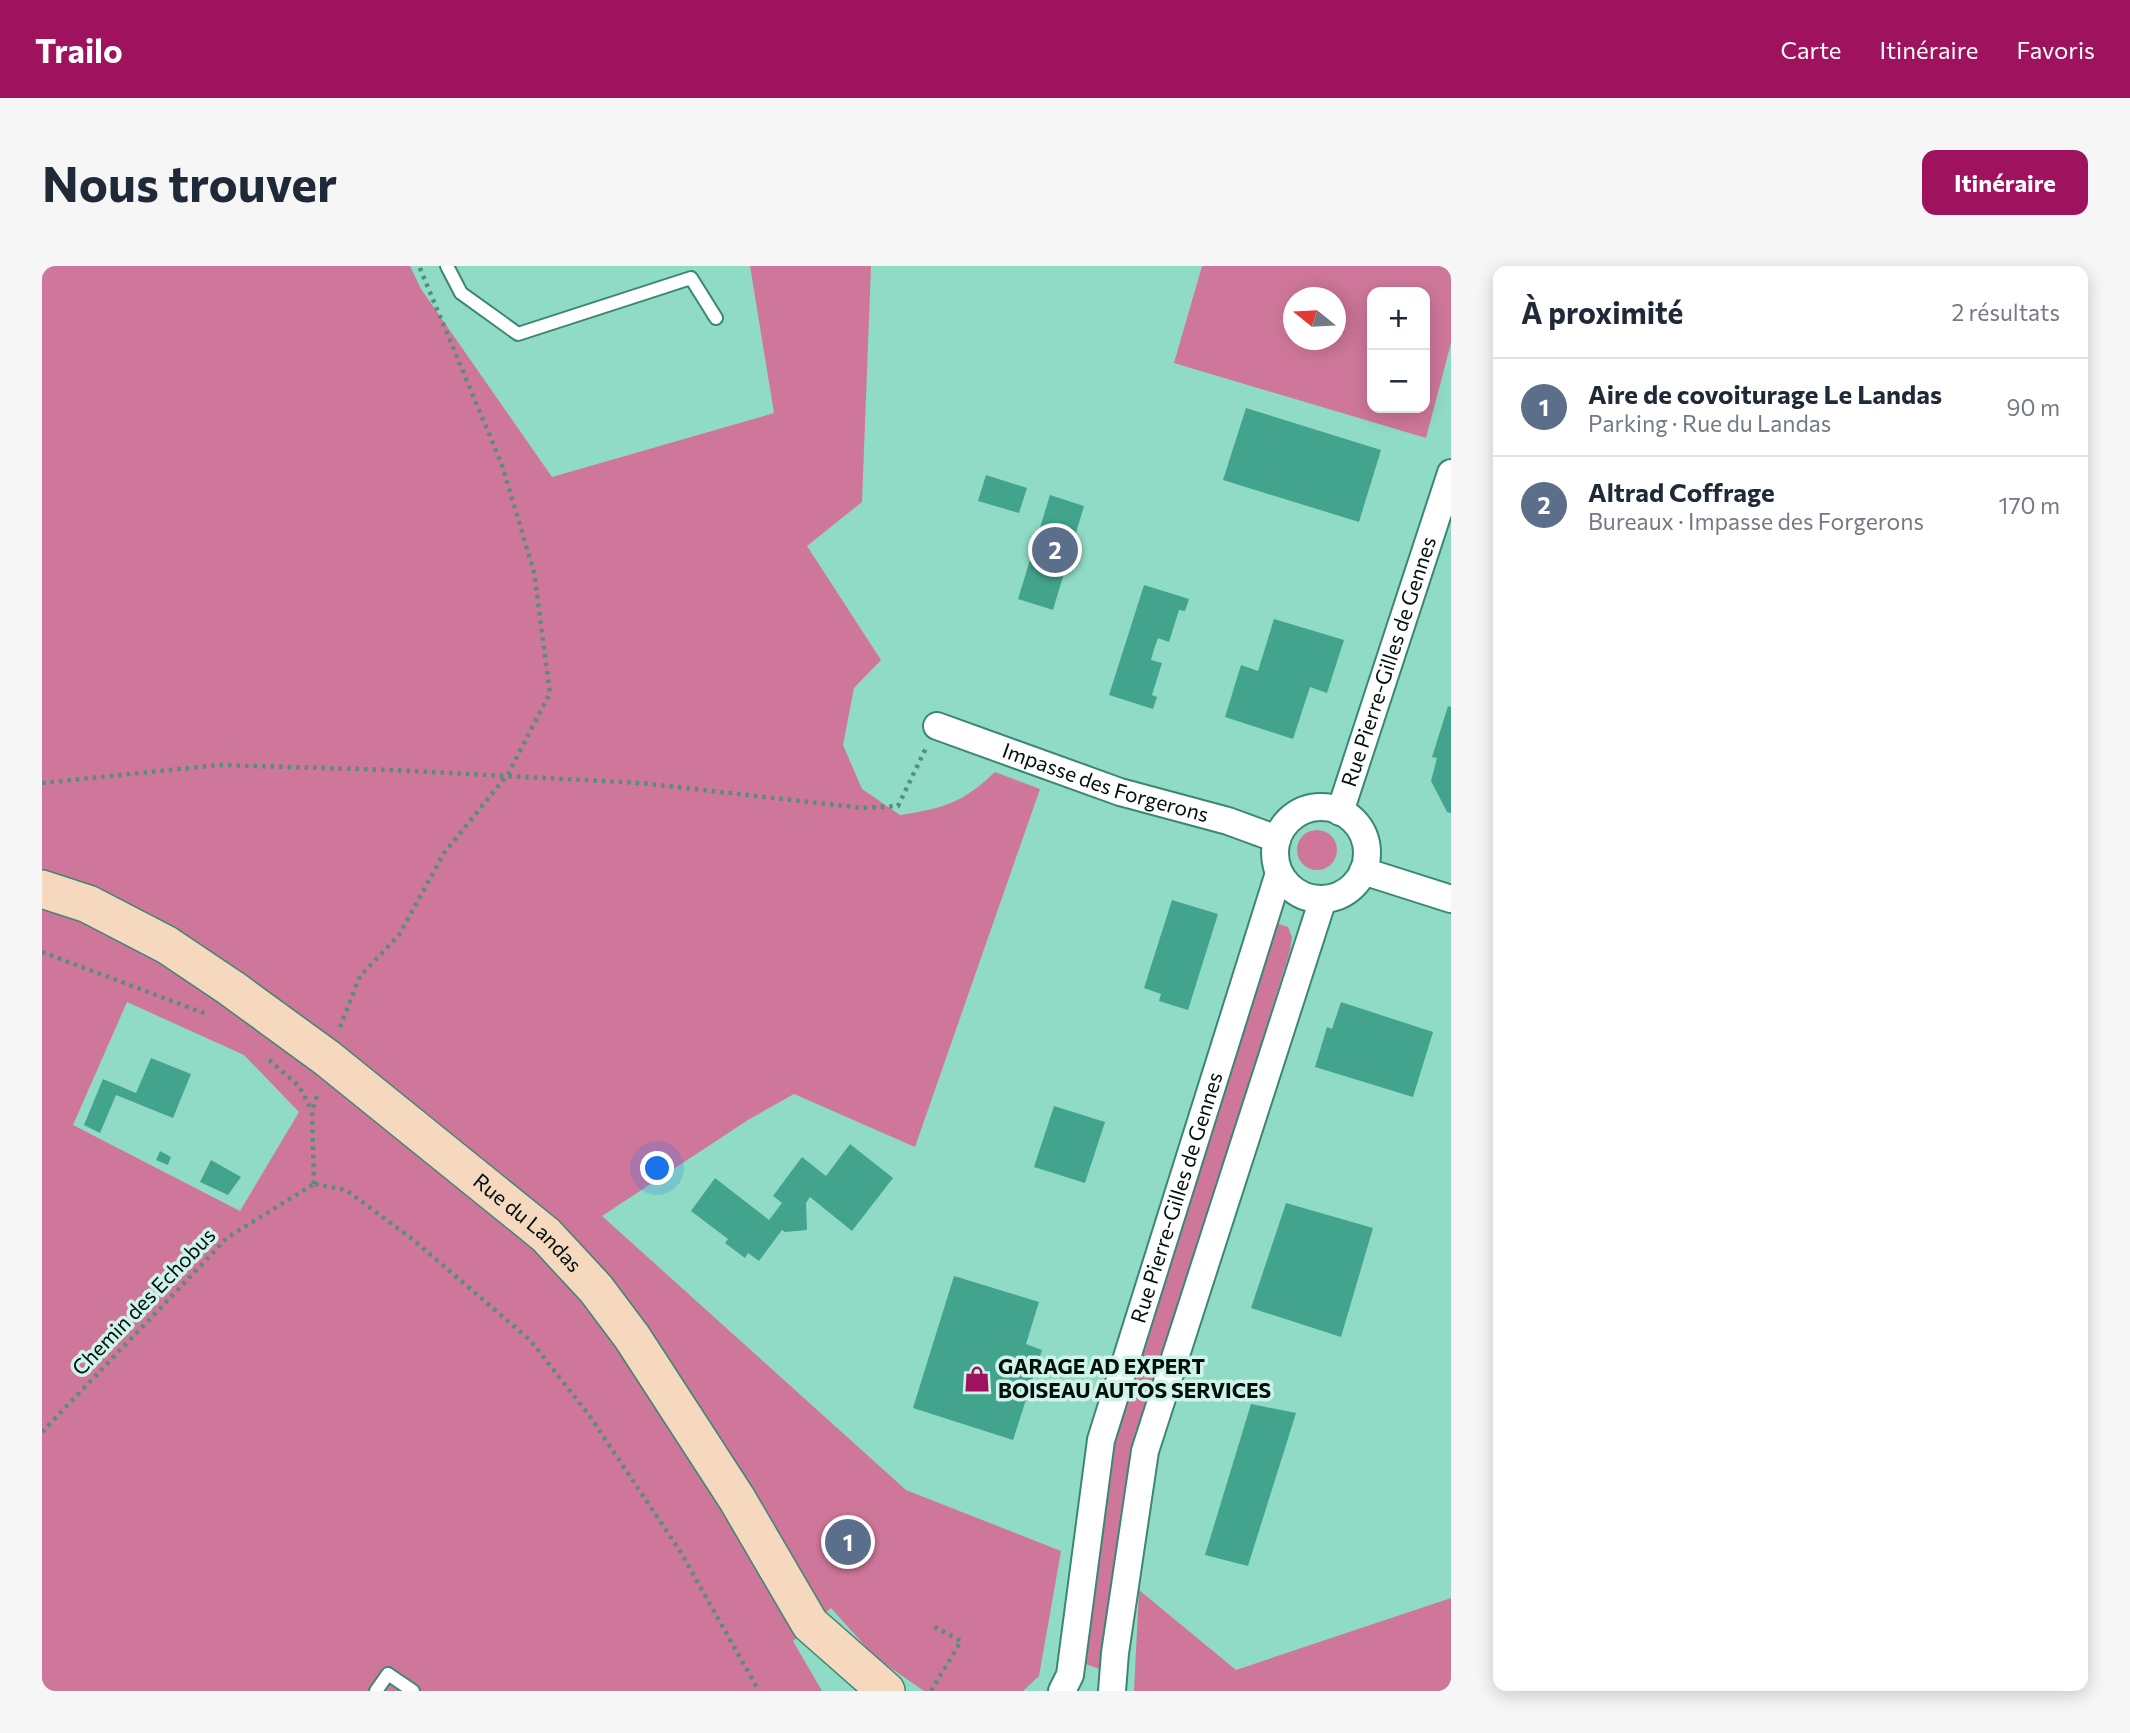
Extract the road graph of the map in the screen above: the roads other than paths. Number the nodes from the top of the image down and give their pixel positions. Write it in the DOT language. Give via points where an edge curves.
graph roads {
  1 [pos="447,266"];
  2 [pos="716,318"];
  3 [pos="1451,473"];
  4 [pos="937,726"];
  5 [pos="1340,812"];
  6 [pos="1277,839"];
  7 [pos="1363,871"];
  8 [pos="1279,873"];
  9 [pos="42,890"];
  10 [pos="1451,898"];
  11 [pos="1323,899"];
  12 [pos="810,1624"];
  13 [pos="376,1691"];
  14 [pos="413,1691"];
  15 [pos="845,1691"];
  16 [pos="886,1691"];
  17 [pos="1062,1691"];
  18 [pos="1112,1691"];
  1 -- 2 [label="lane" via="461,293 518,334 691,278"];
  3 -- 5 [label="street, Rue Pierre-Gilles de Gennes"];
  4 -- 6 [label="street, Impasse des Forgerons" via="1120,792"];
  5 -- 6 [label="street, Rue Pierre-Gilles de Gennes" via="1310,809 1290,820"];
  5 -- 7 [label="street, Rue Pierre-Gilles de Gennes" via="1360,830 1367,857"];
  6 -- 8 [label="street, Rue Pierre-Gilles de Gennes"];
  7 -- 10 [label="street"];
  7 -- 11 [label="street" via="1347,891"];
  8 -- 11 [label="street" via="1297,893"];
  8 -- 17 [label="street, Rue Pierre-Gilles de Gennes" via="1101,1440 1070,1675"];
  9 -- 12 [label="street, Rue du Landas" via="88,904 167,945 327,1058 546,1235 632,1337 737,1499"];
  11 -- 18 [label="street" via="1146,1451"];
  12 -- 15 [label="street"];
  12 -- 16 [label="street, Rue du Landas"];
  13 -- 14 [label="lane" via="388,1674"];
}
